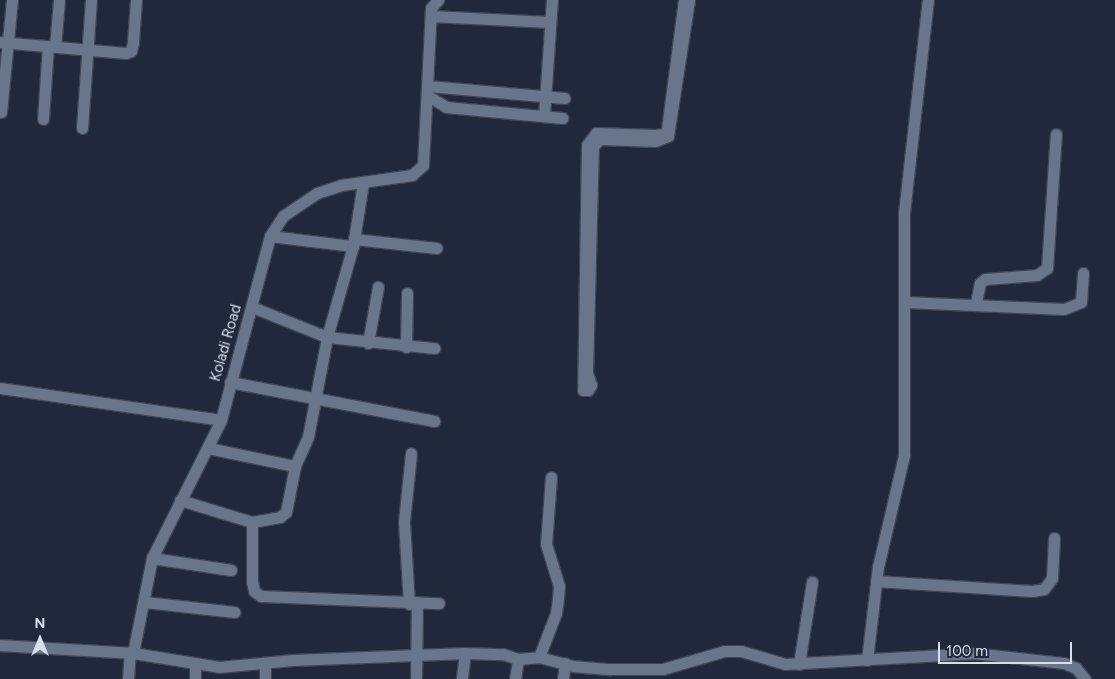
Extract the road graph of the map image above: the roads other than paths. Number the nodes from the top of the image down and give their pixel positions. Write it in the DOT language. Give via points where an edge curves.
graph roads {
  1 [pos="12,0"];
  2 [pos="59,0"];
  3 [pos="91,0"];
  4 [pos="136,0"];
  5 [pos="438,0"];
  6 [pos="552,0"];
  7 [pos="684,0"];
  8 [pos="690,0"];
  9 [pos="928,0"];
  10 [pos="431,16"];
  11 [pos="550,22"];
  12 [pos="5,42"];
  13 [pos="52,47"];
  14 [pos="87,50"];
  15 [pos="428,91"];
  16 [pos="545,96"];
  17 [pos="564,98"];
  18 [pos="1,112"];
  19 [pos="544,116"];
  20 [pos="562,118"];
  21 [pos="43,119"];
  22 [pos="82,128"];
  23 [pos="1056,134"];
  24 [pos="363,183"];
  25 [pos="270,236"];
  26 [pos="353,242"];
  27 [pos="437,248"];
  28 [pos="1083,273"];
  29 [pos="378,287"];
  30 [pos="407,293"];
  31 [pos="905,302"];
  32 [pos="976,303"];
  33 [pos="252,307"];
  34 [pos="327,337"];
  35 [pos="368,343"];
  36 [pos="406,347"];
  37 [pos="434,348"];
  38 [pos="230,382"];
  39 [pos="0,388"];
  40 [pos="315,401"];
  41 [pos="221,420"];
  42 [pos="434,422"];
  43 [pos="208,448"];
  44 [pos="411,453"];
  45 [pos="295,466"];
  46 [pos="552,477"];
  47 [pos="180,500"];
  48 [pos="252,522"];
  49 [pos="1054,538"];
  50 [pos="152,558"];
  51 [pos="231,570"];
  52 [pos="876,581"];
  53 [pos="812,582"];
  54 [pos="145,602"];
  55 [pos="413,603"];
  56 [pos="439,603"];
  57 [pos="234,612"];
  58 [pos="0,645"];
  59 [pos="132,653"];
  60 [pos="465,653"];
  61 [pos="418,656"];
  62 [pos="539,657"];
  63 [pos="518,659"];
  64 [pos="867,660"];
  65 [pos="195,663"];
  66 [pos="265,663"];
  67 [pos="565,663"];
  68 [pos="799,664"];
  69 [pos="662,674"];
  70 [pos="128,679"];
  71 [pos="195,679"];
  72 [pos="265,679"];
  73 [pos="416,679"];
  74 [pos="462,679"];
  75 [pos="515,679"];
  76 [pos="563,679"];
  77 [pos="1085,679"];
  1 -- 12 [label="street"];
  2 -- 13 [label="street"];
  3 -- 14 [label="street"];
  4 -- 14 [label="street" via="131,51"];
  5 -- 10 [label="street, Koladi Road" via="431,8"];
  6 -- 11 [label="street"];
  7 -- 8 [label="street" via="667,130 664,134 655,135 596,133 587,145 583,390 588,390 591,385 587,373 593,146 600,139 655,141 668,136"];
  9 -- 31 [label="street" via="904,213"];
  10 -- 11 [label="street"];
  10 -- 15 [label="street, Koladi Road"];
  11 -- 16 [label="street"];
  12 -- 13 [label="street"];
  12 -- 18 [label="street"];
  13 -- 14 [label="street"];
  13 -- 21 [label="street"];
  14 -- 22 [label="street"];
  15 -- 16 [label="street"];
  15 -- 19 [label="street" via="446,107"];
  15 -- 24 [label="street, Koladi Road" via="426,156 420,171"];
  16 -- 17 [label="street"];
  16 -- 19 [label="street"];
  19 -- 20 [label="street"];
  23 -- 32 [label="street" via="1047,268 1037,275 985,279 980,283"];
  24 -- 25 [label="street, Koladi Road" via="340,185 316,193 283,216"];
  24 -- 26 [label="street"];
  25 -- 26 [label="street"];
  25 -- 33 [label="street, Koladi Road"];
  26 -- 27 [label="street"];
  26 -- 34 [label="street"];
  28 -- 32 [label="street" via="1082,302 1064,310"];
  29 -- 35 [label="street"];
  30 -- 36 [label="street"];
  31 -- 32 [label="street"];
  31 -- 52 [label="street" via="904,455"];
  33 -- 34 [label="street"];
  33 -- 38 [label="street, Koladi Road"];
  34 -- 35 [label="street"];
  34 -- 40 [label="street"];
  35 -- 36 [label="street"];
  36 -- 37 [label="street"];
  38 -- 40 [label="street"];
  38 -- 41 [label="street, Koladi Road"];
  39 -- 41 [label="street"];
  40 -- 42 [label="street"];
  40 -- 45 [label="street" via="308,436"];
  41 -- 43 [label="street, Koladi Road"];
  43 -- 45 [label="street"];
  43 -- 47 [label="street, Koladi Road"];
  44 -- 55 [label="street" via="404,522"];
  45 -- 48 [label="street" via="286,512"];
  46 -- 62 [label="street" via="546,544 558,586 558,598 556,613"];
  47 -- 48 [label="street"];
  47 -- 50 [label="street, Koladi Road"];
  48 -- 55 [label="street" via="252,581 254,591 261,596"];
  49 -- 52 [label="street" via="1052,578 1044,589 1032,591"];
  50 -- 51 [label="street"];
  50 -- 54 [label="street, Koladi Road"];
  52 -- 64 [label="street"];
  53 -- 68 [label="street"];
  54 -- 57 [label="street"];
  54 -- 59 [label="street, Koladi Road"];
  55 -- 56 [label="street"];
  55 -- 61 [label="street"];
  58 -- 59 [label="street"];
  59 -- 65 [label="street"];
  59 -- 70 [label="street, Koladi Road"];
  60 -- 61 [label="street"];
  60 -- 63 [label="street" via="503,654"];
  60 -- 74 [label="street"];
  61 -- 66 [label="street"];
  61 -- 73 [label="street"];
  62 -- 63 [label="street"];
  62 -- 67 [label="street"];
  63 -- 75 [label="street"];
  64 -- 68 [label="street"];
  64 -- 77 [label="street" via="973,654 1064,663 1076,668"];
  65 -- 66 [label="street" via="220,667"];
  65 -- 71 [label="street"];
  66 -- 72 [label="street"];
  67 -- 69 [label="street"];
  67 -- 76 [label="street"];
  68 -- 69 [label="street" via="785,664 740,651 724,651"];
}
